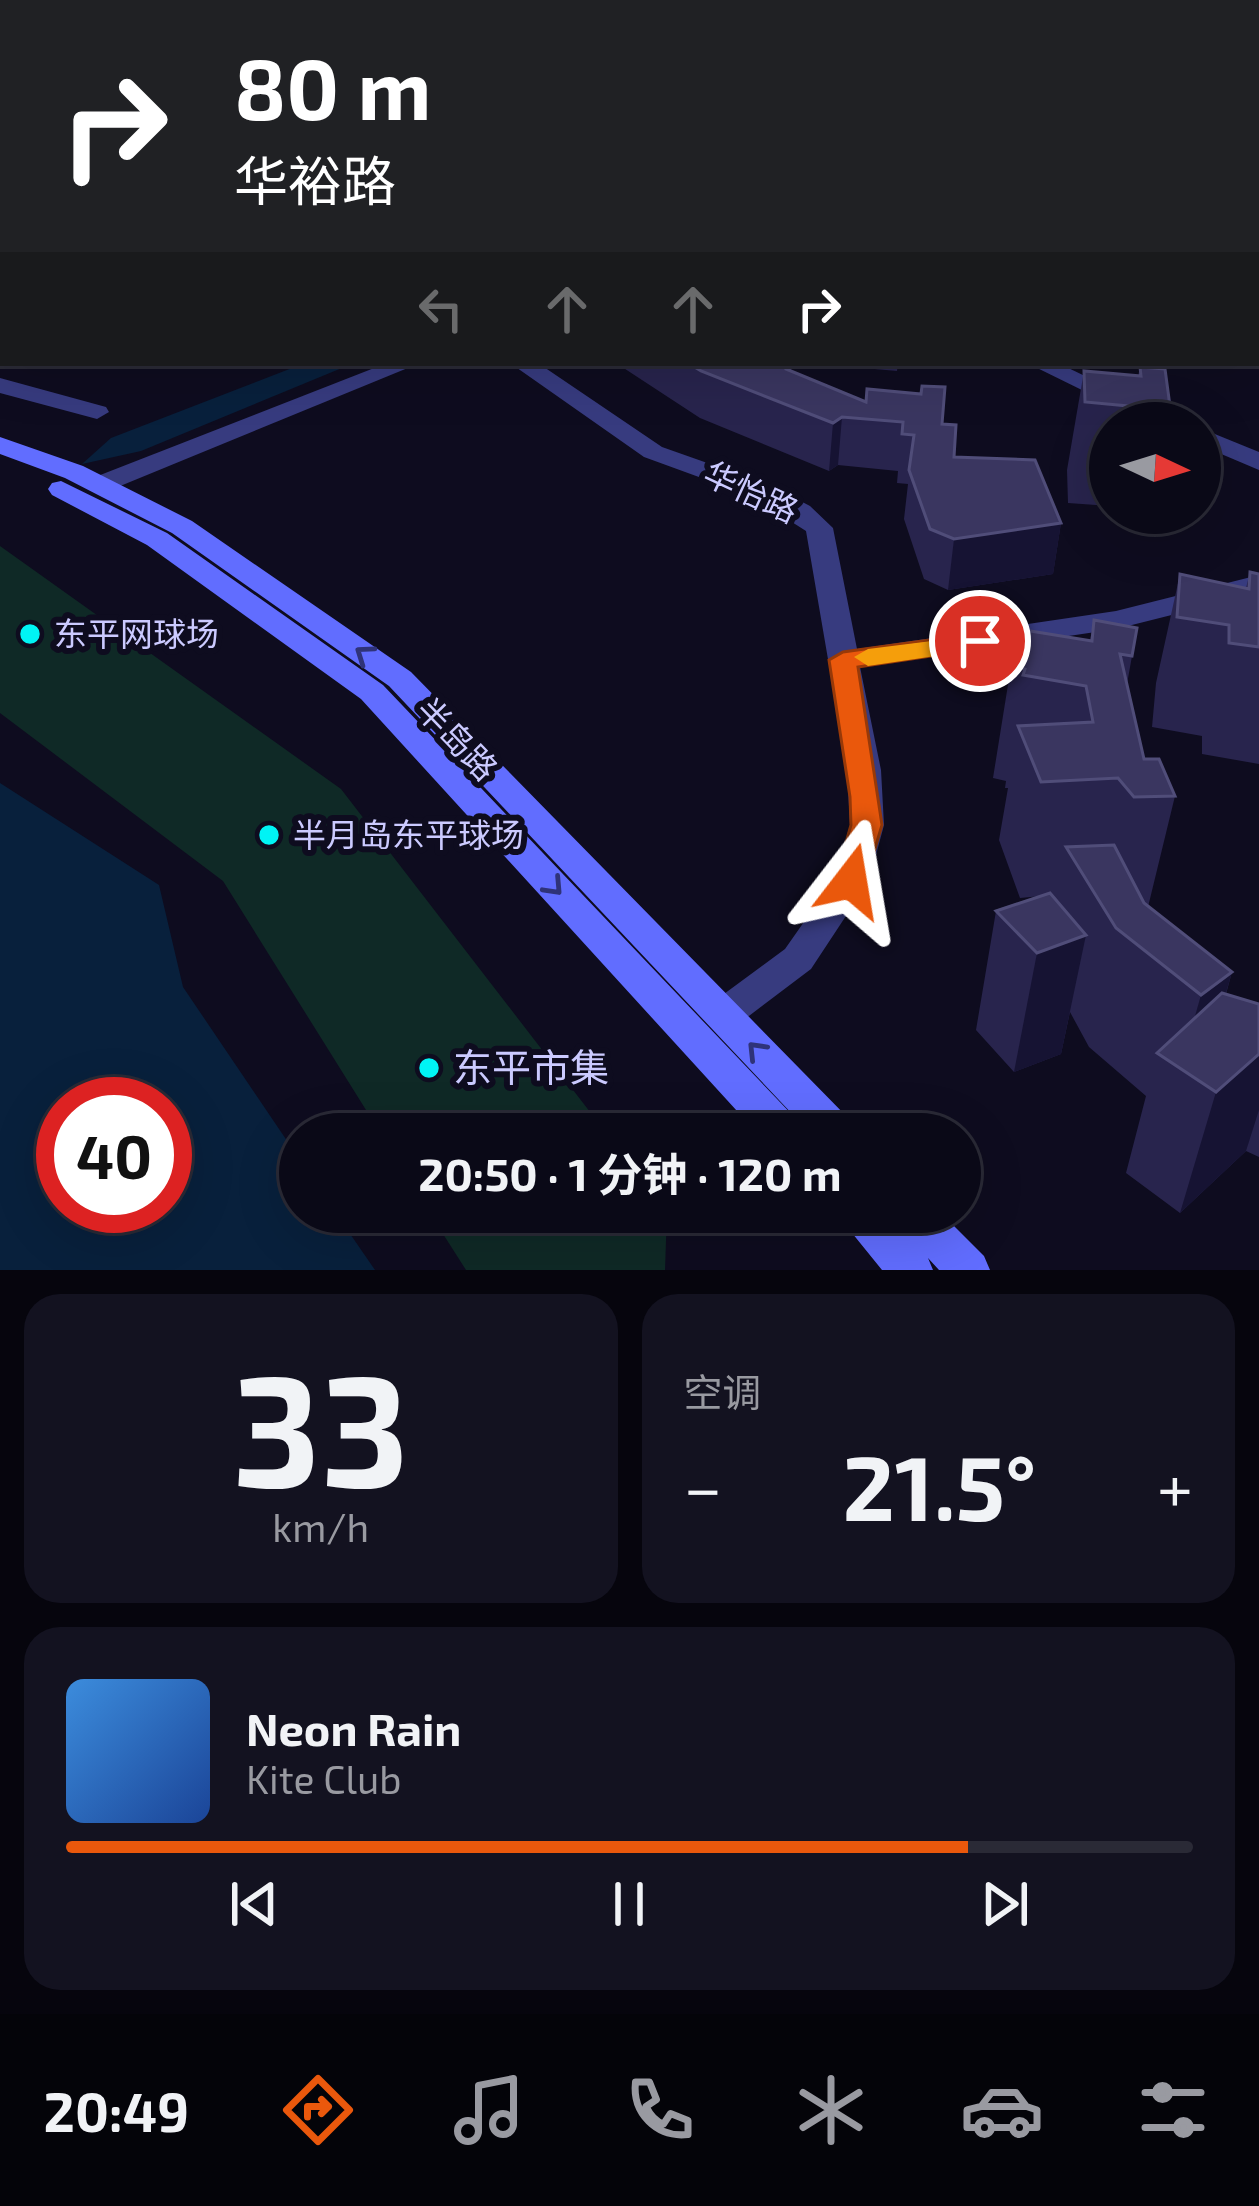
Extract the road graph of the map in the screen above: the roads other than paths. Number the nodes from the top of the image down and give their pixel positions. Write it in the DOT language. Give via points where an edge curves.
graph roads {
  1 [pos="400,366"];
  2 [pos="526,366"];
  3 [pos="1046,366"];
  4 [pos="0,385"];
  5 [pos="1124,402"];
  6 [pos="97,412"];
  7 [pos="0,445"];
  8 [pos="1221,445"];
  9 [pos="1259,462"];
  10 [pos="0,464"];
  11 [pos="99,485"];
  12 [pos="1259,584"];
  13 [pos="843,660"];
  14 [pos="722,1015"];
  15 [pos="764,1113"];
  16 [pos="817,1113"];
  17 [pos="876,1233"];
  18 [pos="932,1233"];
  19 [pos="911,1270"];
  20 [pos="968,1270"];
  1 -- 11 [label="street"];
  2 -- 13 [label="street, 华怡路" via="653,452 796,505 819,528"];
  3 -- 5 [label="street"];
  4 -- 6 [label="street"];
  7 -- 11 [label="main road, 半岛路"];
  8 -- 9 [label="street"];
  10 -- 15 [label="main road, 半岛路, one-way" via="157,539 372,692"];
  14 -- 11 [label="main road, 半岛路, one-way" via="400,679 182,527"];
  12 -- 13 [label="street" via="1116,620"];
  13 -- 14 [label="street, 华怡路" via="865,788 866,825 851,881 798,959"];
  16 -- 14 [label="main road, 半岛路, one-way"];
  17 -- 19 [label="main road"];
  18 -- 20 [label="main road"];
}
